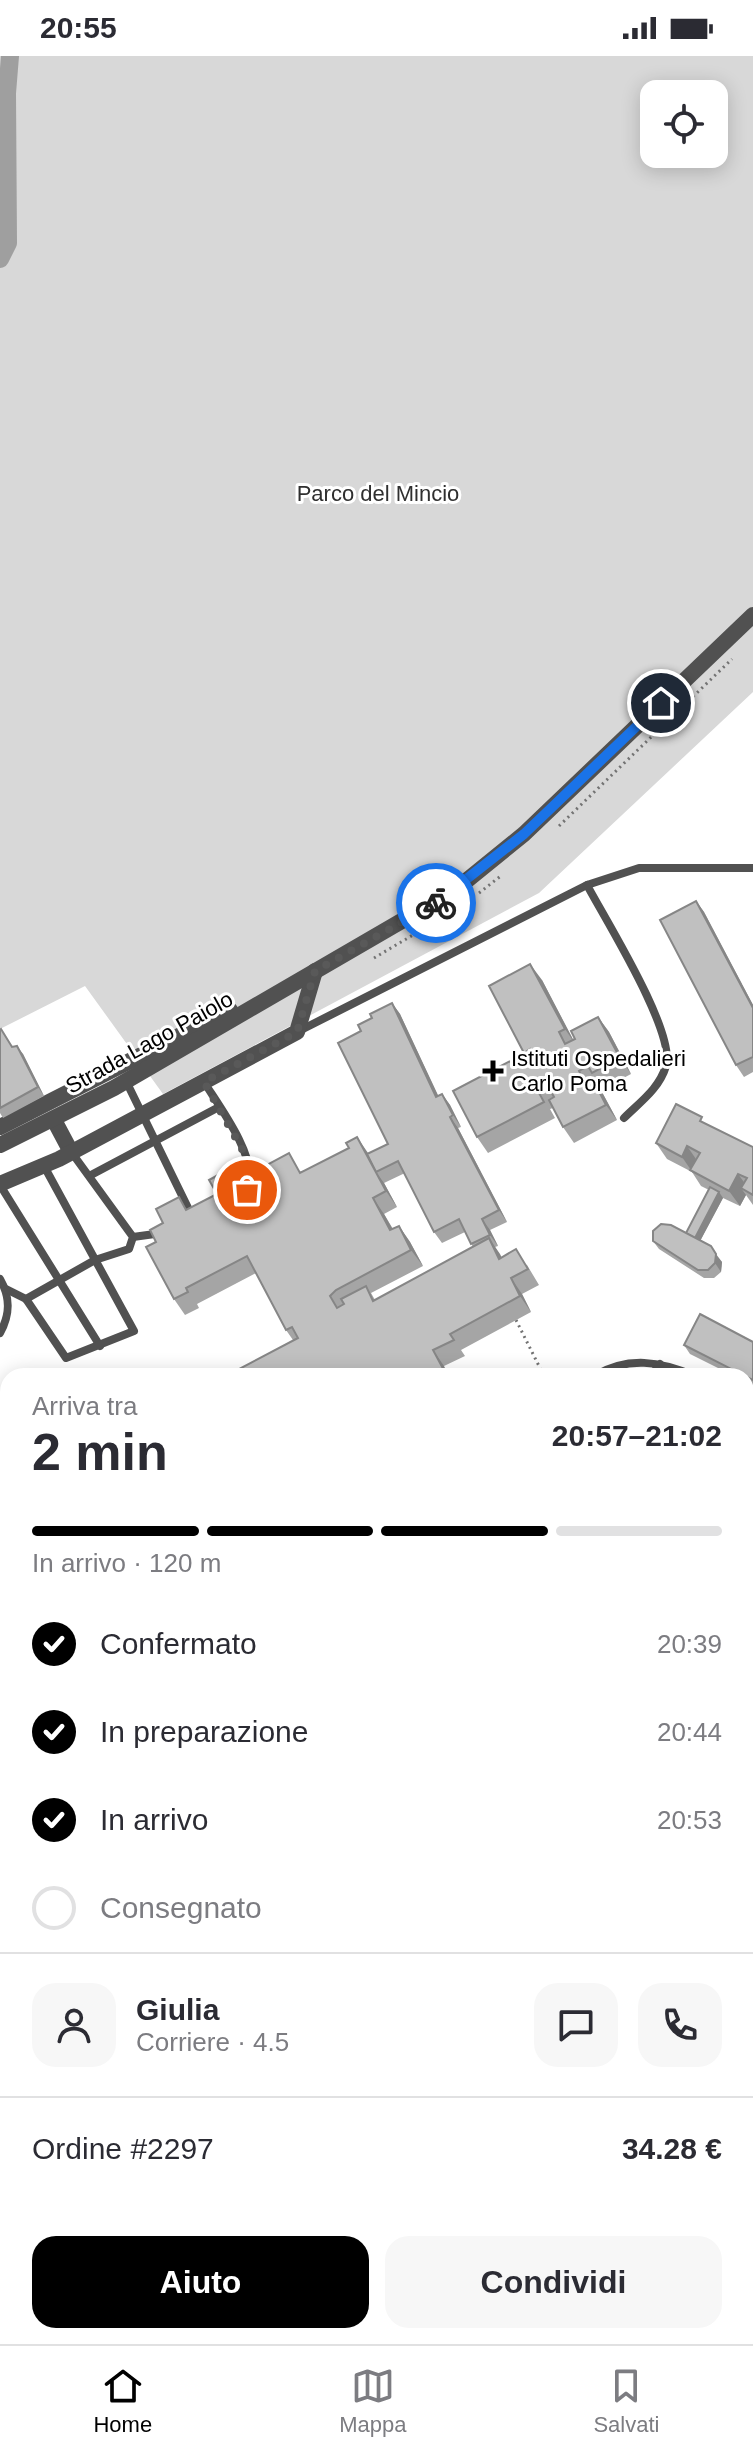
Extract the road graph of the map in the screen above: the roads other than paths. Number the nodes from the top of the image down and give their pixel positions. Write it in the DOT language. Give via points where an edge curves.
graph roads {
  1 [pos="753,615"];
  2 [pos="753,868"];
  3 [pos="587,885"];
  4 [pos="315,971"];
  5 [pos="297,1032"];
  6 [pos="124,1073"];
  7 [pos="204,1082"];
  8 [pos="219,1107"];
  9 [pos="143,1115"];
  10 [pos="624,1118"];
  11 [pos="54,1120"];
  12 [pos="0,1127"];
  13 [pos="155,1142"];
  14 [pos="0,1145"];
  15 [pos="71,1152"];
  16 [pos="44,1165"];
  17 [pos="91,1175"];
  18 [pos="0,1184"];
  19 [pos="247,1190"];
  20 [pos="205,1213"];
  21 [pos="171,1232"];
  22 [pos="133,1237"];
  23 [pos="95,1260"];
  24 [pos="0,1279"];
  25 [pos="60,1281"];
  26 [pos="6,1289"];
  27 [pos="26,1299"];
  28 [pos="0,1333"];
  29 [pos="100,1346"];
  30 [pos="660,1364"];
  31 [pos="608,1368"];
  32 [pos="657,1368"];
  33 [pos="672,1368"];
  1 -- 4 [label="street, Strada Lago Paiolo" via="524,834 475,874 425,911"];
  2 -- 3 [label="lane" via="639,868"];
  3 -- 5 [label="lane"];
  3 -- 10 [label="lane" via="643,986 667,1048 659,1085"];
  4 -- 5 [label="street"];
  4 -- 6 [label="street, Strada Lago Paiolo"];
  5 -- 7 [label="street"];
  6 -- 9 [label="lane"];
  6 -- 11 [label="street, Strada Lago Paiolo"];
  6 -- 12 [label="street, Strada Lago Paiolo"];
  7 -- 8 [label="lane"];
  7 -- 9 [label="street"];
  8 -- 13 [label="lane"];
  8 -- 19 [label="lane" via="251,1171"];
  9 -- 13 [label="lane"];
  9 -- 15 [label="street"];
  11 -- 14 [label="street, Strada Lago Paiolo"];
  11 -- 15 [label="street"];
  13 -- 17 [label="lane"];
  13 -- 20 [label="lane" via="194,1220"];
  15 -- 16 [label="street"];
  15 -- 17 [label="lane"];
  16 -- 18 [label="street"];
  16 -- 23 [label="lane"];
  17 -- 22 [label="lane"];
  18 -- 25 [label="lane"];
  21 -- 22 [label="lane"];
  22 -- 23 [label="lane" via="129,1249"];
  23 -- 25 [label="lane"];
  23 -- 29 [label="lane" via="134,1331"];
  24 -- 26 [label="lane"];
  25 -- 27 [label="lane"];
  25 -- 29 [label="lane"];
  26 -- 27 [label="lane"];
  26 -- 28 [label="lane" via="7,1317"];
  27 -- 29 [label="lane" via="66,1358"];
  30 -- 31 [label="lane" via="636,1361"];
  30 -- 32 [label="lane"];
  30 -- 33 [label="lane"];
}
